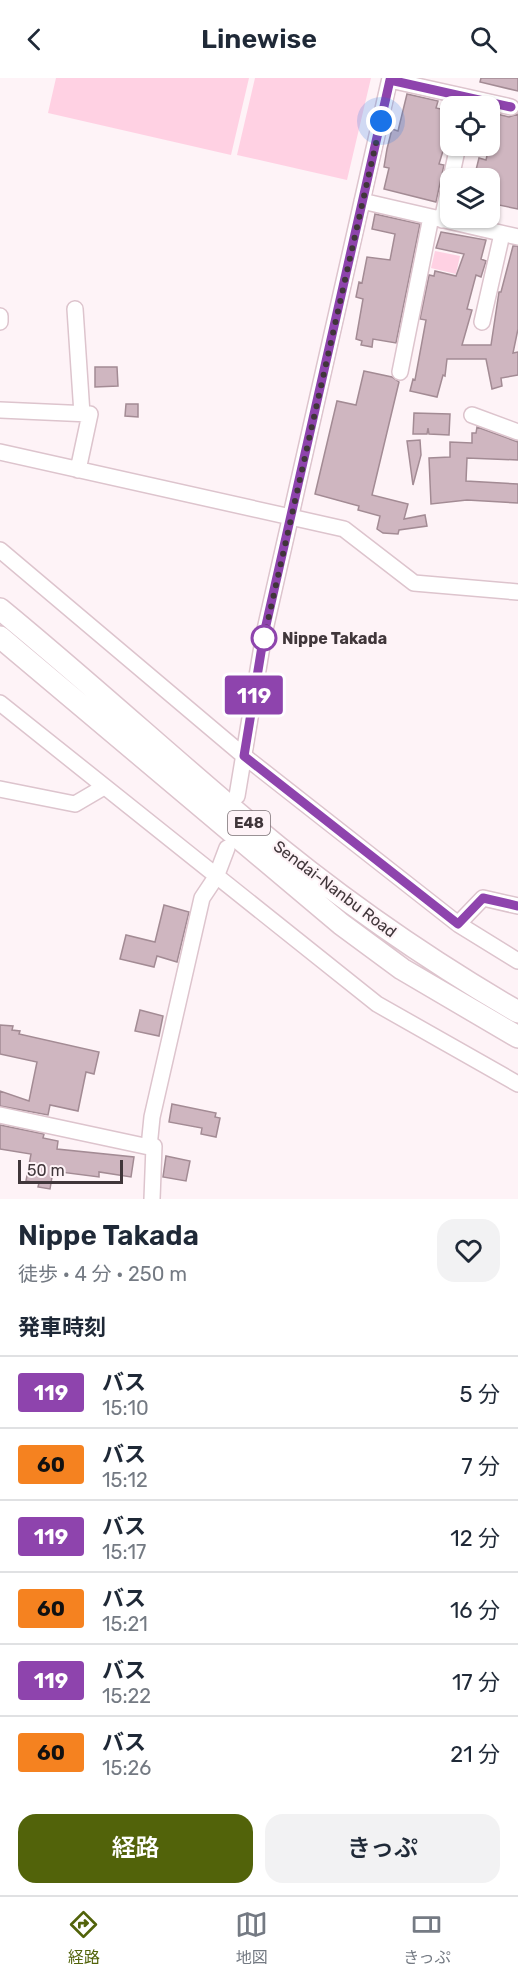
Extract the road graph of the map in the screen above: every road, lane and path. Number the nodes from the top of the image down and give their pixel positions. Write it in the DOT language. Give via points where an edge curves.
graph roads {
  1 [pos="390,79"];
  2 [pos="511,107"];
  3 [pos="362,201"];
  4 [pos="440,208"];
  5 [pos="436,218"];
  6 [pos="502,234"];
  7 [pos="518,237"];
  8 [pos="75,309"];
  9 [pos="0,316"];
  10 [pos="0,322"];
  11 [pos="482,322"];
  12 [pos="400,372"];
  13 [pos="0,410"];
  14 [pos="82,414"];
  15 [pos="472,415"];
  16 [pos="518,432"];
  17 [pos="0,452"];
  18 [pos="78,470"];
  19 [pos="291,518"];
  20 [pos="0,550"];
  21 [pos="518,592"];
  22 [pos="0,609"];
  23 [pos="0,637"];
  24 [pos="0,702"];
  25 [pos="244,756"];
  26 [pos="104,788"];
  27 [pos="0,789"];
  28 [pos="237,796"];
  29 [pos="227,848"];
  30 [pos="216,877"];
  31 [pos="518,906"];
  32 [pos="458,924"];
  33 [pos="518,961"];
  34 [pos="518,1012"];
  35 [pos="518,1037"];
  36 [pos="518,1084"];
  37 [pos="0,1115"];
  38 [pos="149,1147"];
  39 [pos="152,1199"];
  1 -- 2 [label="street"];
  1 -- 3 [label="street"];
  3 -- 5 [label="street"];
  3 -- 19 [label="street"];
  4 -- 5 [label="street"];
  5 -- 6 [label="street"];
  5 -- 12 [label="street"];
  6 -- 7 [label="street"];
  6 -- 11 [label="street"];
  8 -- 14 [label="street"];
  9 -- 10 [label="street"];
  13 -- 14 [label="street"];
  14 -- 18 [label="street" via="90,414"];
  15 -- 16 [label="street"];
  17 -- 18 [label="street"];
  18 -- 19 [label="street"];
  19 -- 21 [label="street" via="353,534 414,583"];
  19 -- 25 [label="street" via="264,634"];
  20 -- 25 [label="street"];
  22 -- 34 [label="highway, Sendai-Nanbu Road / E48" via="249,823 355,907"];
  23 -- 35 [label="highway, Sendai-Nanbu Road / E48" via="341,924 402,969"];
  24 -- 26 [label="street"];
  25 -- 28 [label="street"];
  25 -- 32 [label="street"];
  26 -- 27 [label="street" via="75,804"];
  26 -- 30 [label="street"];
  29 -- 30 [label="street"];
  30 -- 36 [label="street" via="377,1004"];
  30 -- 38 [label="street" via="202,898 152,1117"];
  31 -- 32 [label="street" via="483,898"];
  32 -- 33 [label="street"];
  37 -- 38 [label="street"];
  38 -- 39 [label="street" via="154,1146"];
}
